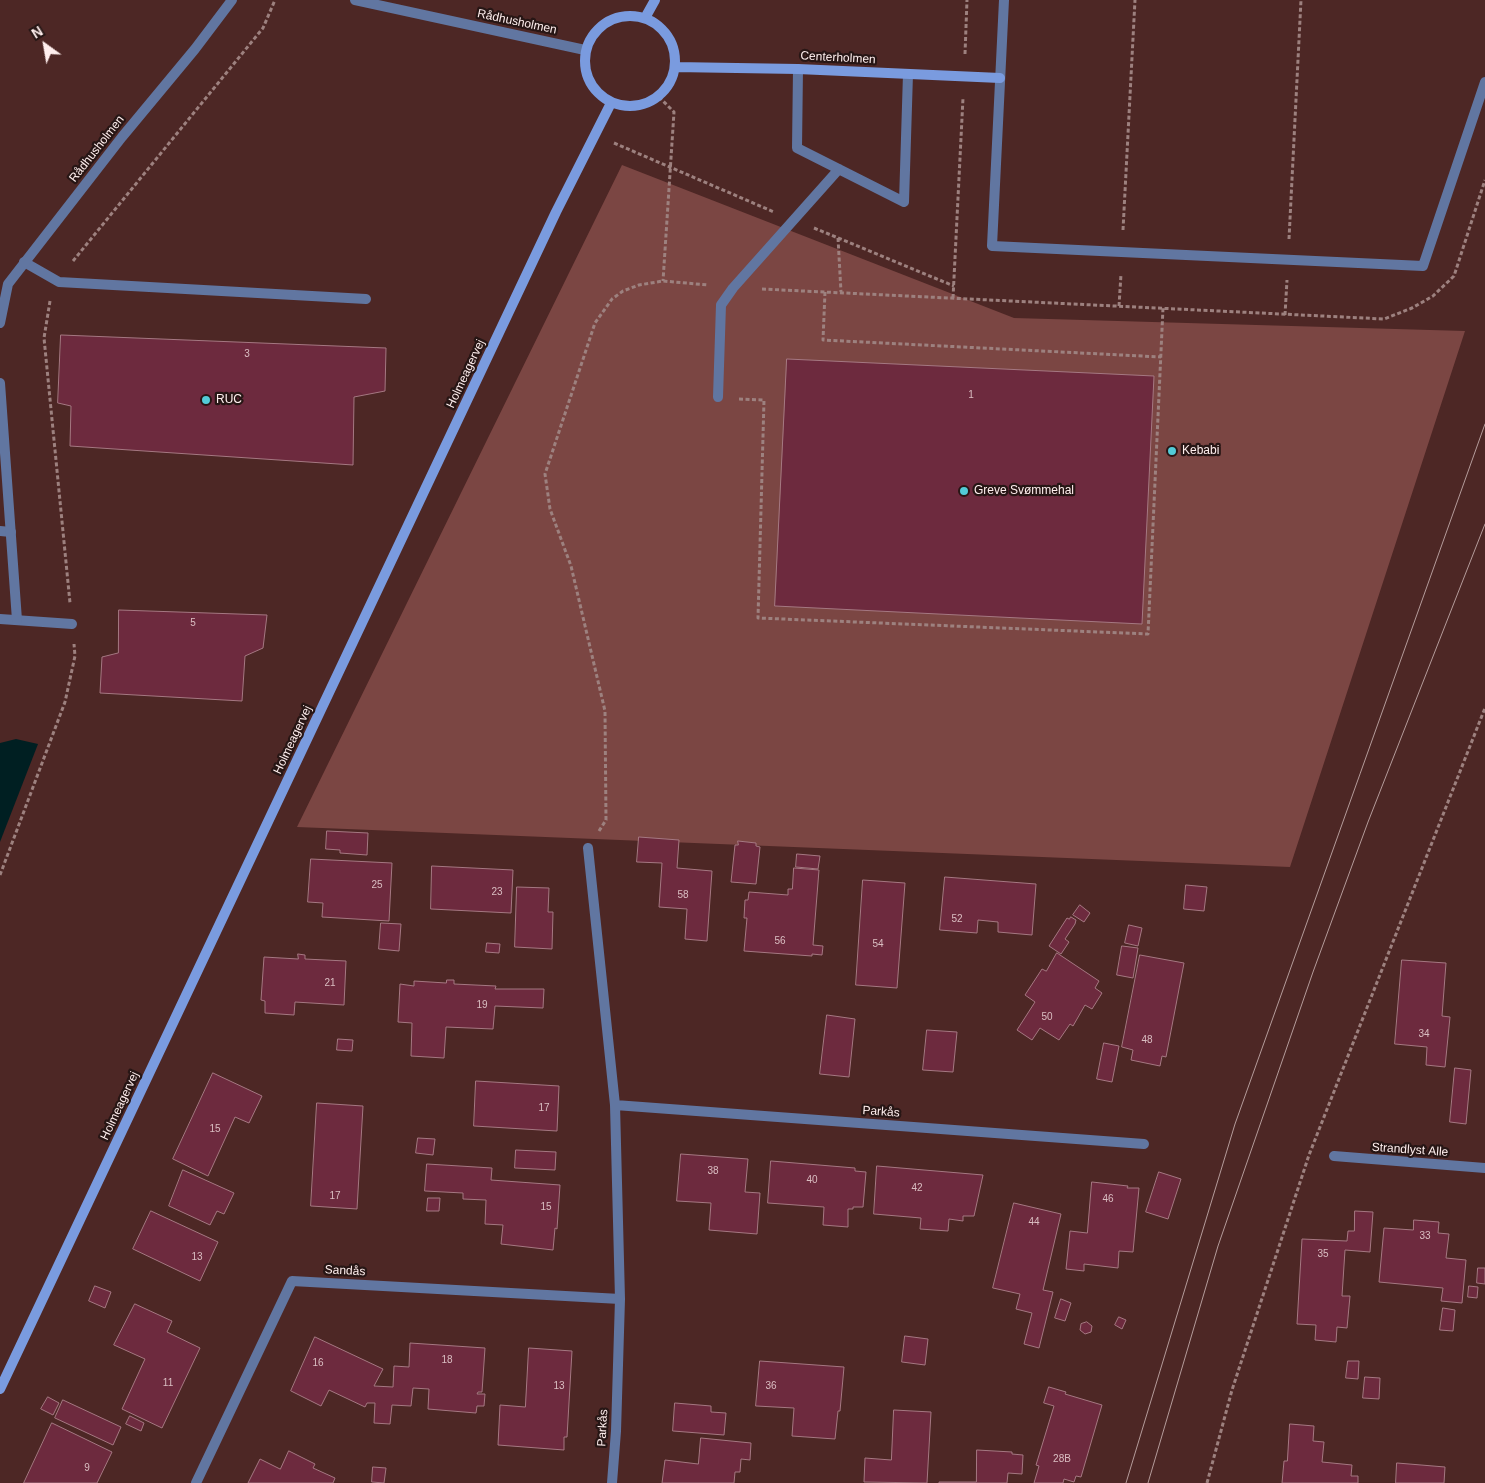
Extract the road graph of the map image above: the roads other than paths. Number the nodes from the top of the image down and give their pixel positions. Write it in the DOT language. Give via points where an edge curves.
graph roads {
  1 [pos="232,0"];
  2 [pos="355,0"];
  3 [pos="654,0"];
  4 [pos="1004,0"];
  5 [pos="646,18"];
  6 [pos="585,50"];
  7 [pos="675,67"];
  8 [pos="798,69"];
  9 [pos="908,74"];
  10 [pos="1000,78"];
  11 [pos="1485,82"];
  12 [pos="611,103"];
  13 [pos="839,169"];
  14 [pos="24,262"];
  15 [pos="366,300"];
  16 [pos="0,323"];
  17 [pos="0,383"];
  18 [pos="718,397"];
  19 [pos="5,531"];
  20 [pos="0,619"];
  21 [pos="17,620"];
  22 [pos="72,624"];
  23 [pos="588,848"];
  24 [pos="615,1105"];
  25 [pos="1144,1144"];
  26 [pos="1334,1156"];
  27 [pos="1485,1168"];
  28 [pos="620,1299"];
  29 [pos="0,1389"];
  30 [pos="196,1483"];
  31 [pos="612,1483"];
  1 -- 14 [label="street, Rådhusholmen"];
  2 -- 6 [label="street, Rådhusholmen"];
  3 -- 5 [label="street"];
  4 -- 10 [label="street"];
  5 -- 6 [label="street" via="615,17 591,36"];
  5 -- 7 [label="street" via="669,37 675,52"];
  6 -- 12 [label="street" via="584,66 588,81"];
  7 -- 8 [label="street, Centerholmen"];
  7 -- 12 [label="street" via="670,84 659,97 644,105 628,107"];
  8 -- 9 [label="street, Centerholmen"];
  8 -- 13 [label="street" via="797,148"];
  9 -- 10 [label="street, Centerholmen"];
  9 -- 13 [label="street" via="904,202"];
  10 -- 11 [label="street" via="992,246 1423,266"];
  12 -- 29 [label="street, Holmeagervej" via="556,212"];
  13 -- 18 [label="street" via="721,305"];
  14 -- 15 [label="street" via="59,282"];
  14 -- 16 [label="street, Rådhusholmen" via="8,284"];
  17 -- 19 [label="street"];
  19 -- 21 [label="street"];
  20 -- 21 [label="street"];
  21 -- 22 [label="street"];
  23 -- 24 [label="street, Parkås"];
  24 -- 25 [label="street, Parkås"];
  24 -- 28 [label="street, Parkås"];
  26 -- 27 [label="street, Strandlyst Alle"];
  28 -- 30 [label="street, Sandås" via="292,1280"];
  28 -- 31 [label="street, Parkås"];
}
